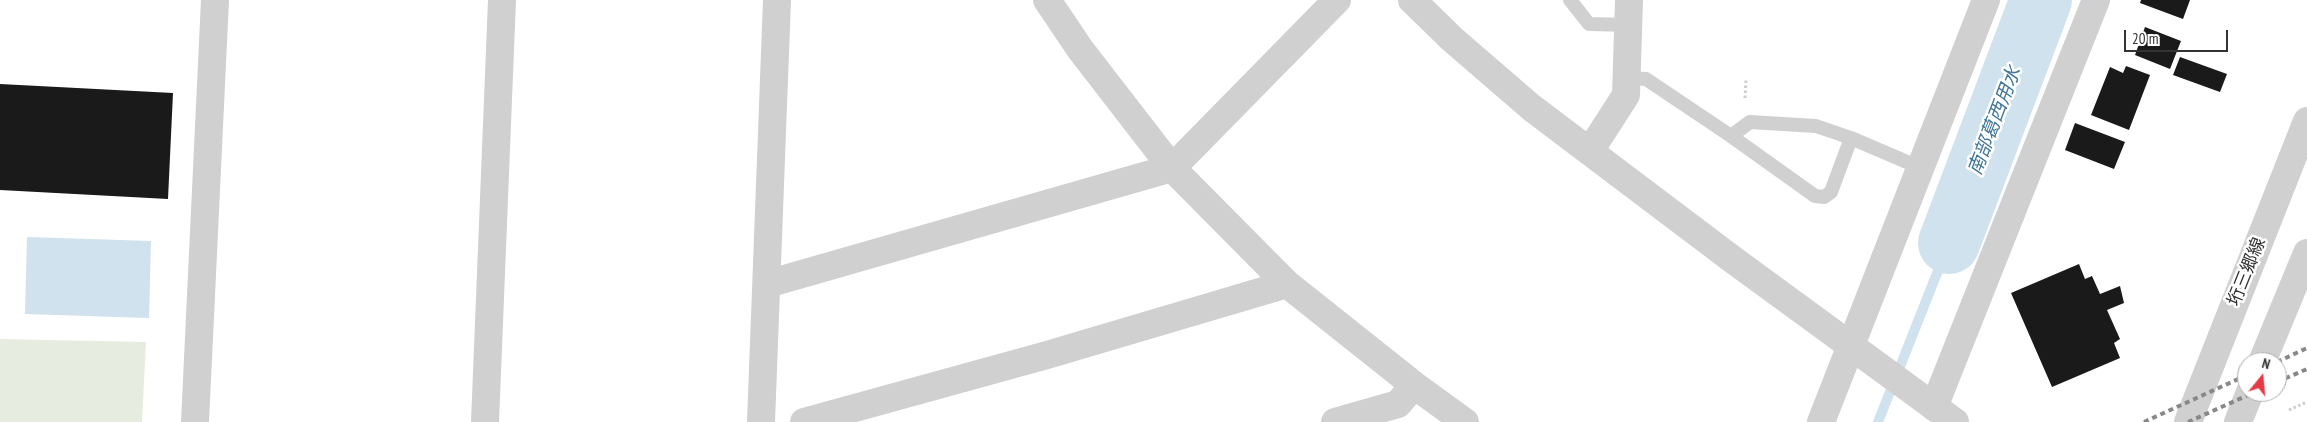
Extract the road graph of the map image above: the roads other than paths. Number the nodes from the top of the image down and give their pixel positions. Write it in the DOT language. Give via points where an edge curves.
graph roads {
  1 [pos="215,0"];
  2 [pos="502,0"];
  3 [pos="777,0"];
  4 [pos="1047,0"];
  5 [pos="1337,0"];
  6 [pos="1412,0"];
  7 [pos="1570,0"];
  8 [pos="1986,0"];
  9 [pos="2096,0"];
  10 [pos="1629,12"];
  11 [pos="1627,78"];
  12 [pos="2307,121"];
  13 [pos="1731,136"];
  14 [pos="1851,138"];
  15 [pos="1590,151"];
  16 [pos="1172,168"];
  17 [pos="1920,168"];
  18 [pos="2307,254"];
  19 [pos="767,284"];
  20 [pos="1287,284"];
  21 [pos="1857,351"];
  22 [pos="2266,352"];
  23 [pos="1414,385"];
  24 [pos="2246,402"];
  25 [pos="1939,410"];
  26 [pos="195,422"];
  27 [pos="485,422"];
  28 [pos="761,422"];
  29 [pos="804,422"];
  30 [pos="1335,422"];
  31 [pos="1465,422"];
  32 [pos="1821,422"];
  33 [pos="2188,422"];
  34 [pos="2238,422"];
  1 -- 26 [label="street"];
  2 -- 27 [label="street"];
  3 -- 19 [label="street"];
  4 -- 16 [label="street" via="1080,49"];
  5 -- 16 [label="street"];
  6 -- 15 [label="street" via="1525,101"];
  7 -- 10 [label="lane" via="1589,24"];
  8 -- 17 [label="street"];
  9 -- 25 [label="street"];
  10 -- 11 [label="street"];
  11 -- 13 [label="lane" via="1646,79"];
  11 -- 15 [label="street" via="1626,95"];
  12 -- 33 [label="street, 垳三郷線"];
  13 -- 14 [label="lane" via="1750,122 1816,126"];
  13 -- 14 [label="lane" via="1815,196 1824,197 1831,192"];
  14 -- 17 [label="lane"];
  15 -- 21 [label="street"];
  16 -- 19 [label="street"];
  16 -- 20 [label="street"];
  17 -- 21 [label="street"];
  18 -- 22 [label="street"];
  19 -- 28 [label="street"];
  20 -- 23 [label="street"];
  20 -- 29 [label="street"];
  21 -- 25 [label="street"];
  21 -- 32 [label="street"];
  23 -- 30 [label="street" via="1398,404"];
  23 -- 31 [label="street"];
  24 -- 34 [label="street"];
}
